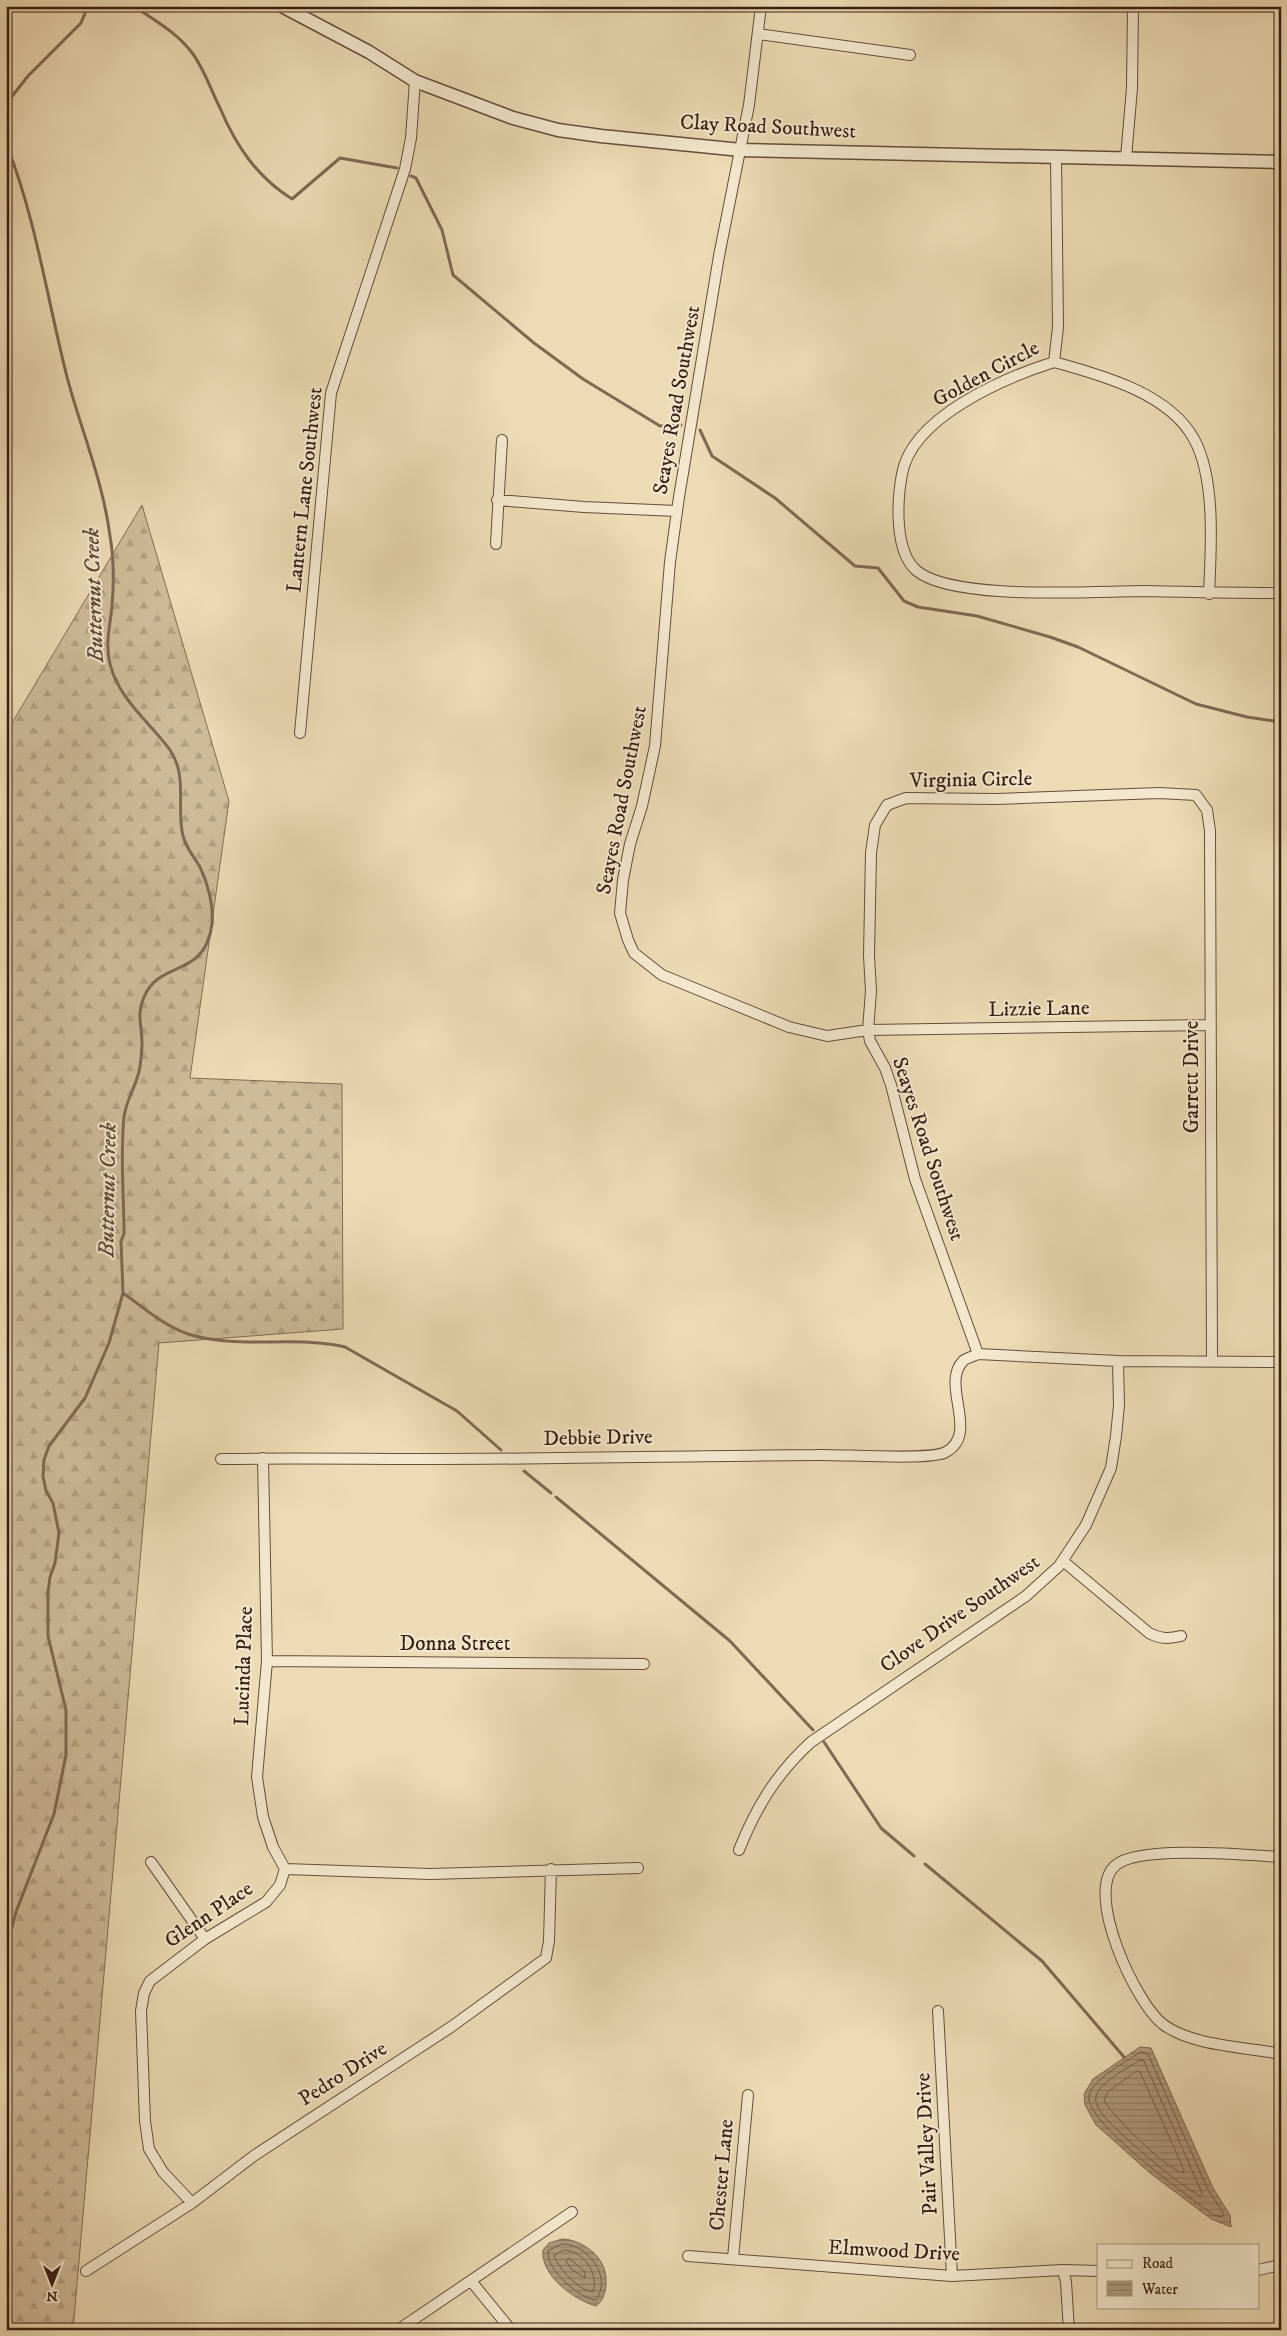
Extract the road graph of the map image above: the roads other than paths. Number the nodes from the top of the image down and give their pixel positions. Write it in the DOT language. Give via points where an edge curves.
graph roads {
  1 [pos="282,6"];
  2 [pos="761,6"];
  3 [pos="1134,6"];
  4 [pos="758,34"];
  5 [pos="910,55"];
  6 [pos="415,82"];
  7 [pos="741,150"];
  8 [pos="1056,156"];
  9 [pos="1126,158"];
  10 [pos="1281,162"];
  11 [pos="1054,362"];
  12 [pos="502,440"];
  13 [pos="497,500"];
  14 [pos="677,511"];
  15 [pos="496,544"];
  16 [pos="1281,593"];
  17 [pos="1209,594"];
  18 [pos="300,734"];
  19 [pos="1196,795"];
  20 [pos="1210,1025"];
  21 [pos="868,1030"];
  22 [pos="978,1354"];
  23 [pos="1118,1360"];
  24 [pos="1212,1362"];
  25 [pos="1281,1362"];
  26 [pos="263,1458"];
  27 [pos="221,1459"];
  28 [pos="1063,1561"];
  29 [pos="1181,1636"];
  30 [pos="267,1661"];
  31 [pos="644,1664"];
  32 [pos="739,1850"];
  33 [pos="1281,1857"];
  34 [pos="150,1862"];
  35 [pos="638,1868"];
  36 [pos="285,1869"];
  37 [pos="551,1869"];
  38 [pos="205,1939"];
  39 [pos="938,2011"];
  40 [pos="1281,2054"];
  41 [pos="748,2095"];
  42 [pos="192,2203"];
  43 [pos="572,2212"];
  44 [pos="688,2256"];
  45 [pos="733,2258"];
  46 [pos="1281,2265"];
  47 [pos="1063,2270"];
  48 [pos="1260,2270"];
  49 [pos="86,2271"];
  50 [pos="1097,2271"];
  51 [pos="952,2276"];
  52 [pos="471,2281"];
  53 [pos="398,2330"];
  54 [pos="511,2330"];
  55 [pos="1069,2330"];
  1 -- 6 [label="street, Clay Road Southwest" via="370,52"];
  2 -- 4 [label="street, Seayes Road Southwest"];
  3 -- 9 [label="street"];
  4 -- 5 [label="street"];
  4 -- 7 [label="street, Seayes Road Southwest"];
  6 -- 7 [label="street, Clay Road Southwest" via="513,118 558,130"];
  6 -- 18 [label="street, Lantern Lane Southwest" via="405,169 331,393"];
  7 -- 8 [label="street, Clay Road Southwest"];
  7 -- 14 [label="street, Seayes Road Southwest" via="719,256"];
  8 -- 9 [label="street, Clay Road Southwest"];
  8 -- 11 [label="street, Golden Circle" via="1058,327"];
  9 -- 10 [label="street, Clay Road Southwest"];
  11 -- 17 [label="street" via="1130,386 1174,416 1194,439 1204,466 1208,498"];
  11 -- 17 [label="street, Golden Circle" via="1008,380 963,404 924,432 909,452 902,475 899,513 904,553 910,564 936,581 986,590"];
  12 -- 13 [label="street"];
  13 -- 14 [label="street"];
  13 -- 15 [label="street"];
  14 -- 21 [label="street, Seayes Road Southwest" via="655,746 623,880 620,913 628,940 634,953 662,976 766,1019 827,1036"];
  16 -- 17 [label="street, Golden Circle"];
  19 -- 20 [label="street, Garrett Drive" via="1207,810 1210,830"];
  19 -- 21 [label="street, Virginia Circle" via="1159,793 996,800 906,798 887,805 875,825 871,853"];
  20 -- 21 [label="street, Lizzie Lane"];
  20 -- 24 [label="street, Garrett Drive"];
  21 -- 22 [label="street, Seayes Road Southwest" via="870,1042 891,1085 915,1179"];
  22 -- 23 [label="street"];
  22 -- 26 [label="street, Debbie Drive" via="963,1361 958,1372 960,1428 953,1446 946,1452 928,1456"];
  23 -- 24 [label="street"];
  23 -- 28 [label="street, Clove Drive Southwest" via="1119,1406 1111,1468 1095,1506"];
  24 -- 25 [label="street"];
  26 -- 27 [label="street, Debbie Drive"];
  26 -- 30 [label="street, Lucinda Place"];
  28 -- 29 [label="street" via="1148,1633 1158,1638"];
  28 -- 32 [label="street, Clove Drive Southwest" via="1026,1596 811,1742 786,1767 760,1802"];
  30 -- 31 [label="street, Donna Street"];
  30 -- 36 [label="street, Lucinda Place" via="257,1777 263,1817"];
  33 -- 40 [label="street" via="1156,1853 1133,1857 1116,1864 1107,1876 1105,1894 1112,1934 1129,1976 1163,2024 1190,2038"];
  34 -- 38 [label="street"];
  35 -- 37 [label="street"];
  36 -- 37 [label="street" via="430,1874"];
  36 -- 38 [label="street, Glenn Place" via="280,1885 266,1902"];
  37 -- 42 [label="street, Pedro Drive" via="546,1958 451,2027 255,2155"];
  38 -- 42 [label="street, Glenn Place" via="150,1981 141,2010 149,2149 163,2172"];
  39 -- 51 [label="street, Pair Valley Drive"];
  41 -- 45 [label="street, Chester Lane"];
  42 -- 49 [label="street, Pedro Drive"];
  43 -- 52 [label="street"];
  44 -- 45 [label="street, Elmwood Drive"];
  45 -- 51 [label="street, Elmwood Drive"];
  46 -- 48 [label="street"];
  47 -- 50 [label="street, Elmwood Drive"];
  47 -- 51 [label="street, Elmwood Drive"];
  47 -- 55 [label="street"];
  52 -- 53 [label="street"];
  52 -- 54 [label="street"];
}
